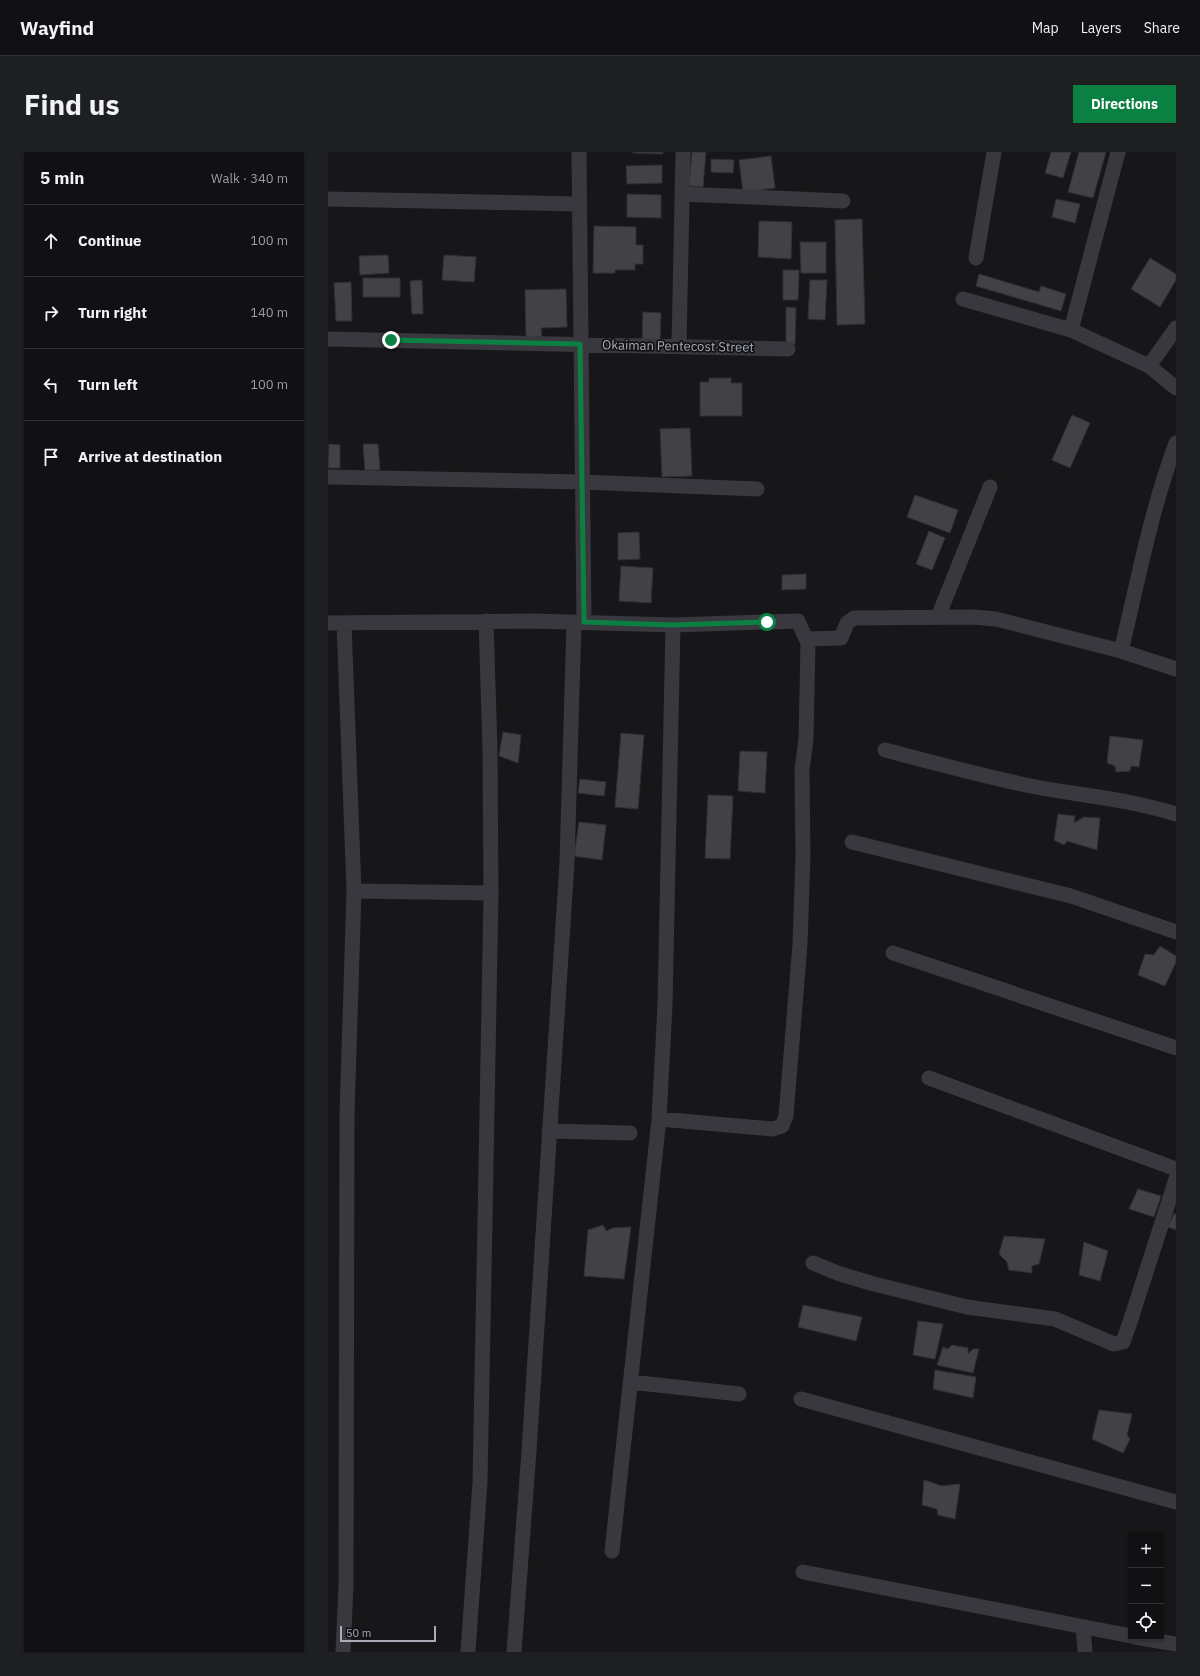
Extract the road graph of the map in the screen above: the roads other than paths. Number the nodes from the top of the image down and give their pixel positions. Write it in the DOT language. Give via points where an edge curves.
graph roads {
  1 [pos="579,152"];
  2 [pos="683,152"];
  3 [pos="994,152"];
  4 [pos="1118,152"];
  5 [pos="682,194"];
  6 [pos="328,199"];
  7 [pos="843,200"];
  8 [pos="579,204"];
  9 [pos="976,258"];
  10 [pos="963,299"];
  11 [pos="1176,328"];
  12 [pos="1071,330"];
  13 [pos="328,338"];
  14 [pos="580,344"];
  15 [pos="679,346"];
  16 [pos="788,349"];
  17 [pos="1149,366"];
  18 [pos="1176,388"];
  19 [pos="1176,442"];
  20 [pos="328,478"];
  21 [pos="582,482"];
  22 [pos="990,487"];
  23 [pos="757,489"];
  24 [pos="938,617"];
  25 [pos="486,621"];
  26 [pos="579,622"];
  27 [pos="328,623"];
  28 [pos="344,623"];
  29 [pos="673,625"];
  30 [pos="811,639"];
  31 [pos="1121,651"];
  32 [pos="1176,669"];
  33 [pos="885,750"];
  34 [pos="1176,814"];
  35 [pos="852,842"];
  36 [pos="354,891"];
  37 [pos="491,893"];
  38 [pos="1176,932"];
  39 [pos="893,953"];
  40 [pos="1176,1048"];
  41 [pos="929,1078"];
  42 [pos="659,1119"];
  43 [pos="549,1131"];
  44 [pos="630,1133"];
  45 [pos="1176,1169"];
  46 [pos="1176,1179"];
  47 [pos="813,1263"];
  48 [pos="630,1382"];
  49 [pos="739,1394"];
  50 [pos="801,1400"];
  51 [pos="1176,1502"];
  52 [pos="612,1550"];
  53 [pos="803,1572"];
  54 [pos="1083,1627"];
  55 [pos="1128,1635"];
  56 [pos="1153,1640"];
  57 [pos="1176,1644"];
  58 [pos="343,1652"];
  59 [pos="468,1652"];
  60 [pos="514,1652"];
  61 [pos="1084,1652"];
  1 -- 8 [label="street"];
  2 -- 5 [label="street"];
  3 -- 9 [label="street"];
  4 -- 12 [label="street"];
  5 -- 7 [label="street"];
  5 -- 15 [label="street"];
  6 -- 8 [label="street"];
  8 -- 14 [label="street"];
  10 -- 12 [label="street"];
  11 -- 17 [label="street"];
  12 -- 17 [label="street"];
  13 -- 14 [label="street, Okaiman Pentecost Street"];
  14 -- 15 [label="street, Okaiman Pentecost Street"];
  14 -- 21 [label="street"];
  15 -- 16 [label="street, Okaiman Pentecost Street"];
  17 -- 18 [label="street"];
  19 -- 31 [label="street" via="1155,507"];
  20 -- 21 [label="street"];
  21 -- 23 [label="street"];
  21 -- 26 [label="street"];
  22 -- 24 [label="street"];
  24 -- 30 [label="street" via="854,618 847,623 842,638"];
  24 -- 31 [label="street" via="996,619"];
  25 -- 26 [label="street"];
  25 -- 28 [label="street"];
  25 -- 37 [label="street"];
  26 -- 29 [label="street"];
  26 -- 43 [label="street" via="567,863"];
  27 -- 28 [label="street"];
  28 -- 36 [label="street"];
  29 -- 30 [label="street" via="798,621"];
  29 -- 42 [label="street" via="665,1005"];
  30 -- 42 [label="street" via="802,770 800,944 786,1116 782,1126 773,1129"];
  31 -- 32 [label="street"];
  33 -- 34 [label="street" via="1006,780 1139,803"];
  35 -- 38 [label="street" via="1071,896"];
  36 -- 37 [label="street"];
  36 -- 58 [label="street" via="347,1115 346,1585"];
  37 -- 59 [label="street" via="480,1482"];
  39 -- 40 [label="street"];
  41 -- 45 [label="street"];
  42 -- 48 [label="street"];
  43 -- 44 [label="street"];
  43 -- 60 [label="street"];
  46 -- 47 [label="street" via="1130,1322 1122,1342 1119,1343 1114,1344 1055,1319 967,1307 874,1284"];
  48 -- 49 [label="street"];
  48 -- 52 [label="street"];
  50 -- 51 [label="street"];
  53 -- 54 [label="street"];
  54 -- 55 [label="street"];
  54 -- 61 [label="street"];
  56 -- 57 [label="street"];
}
